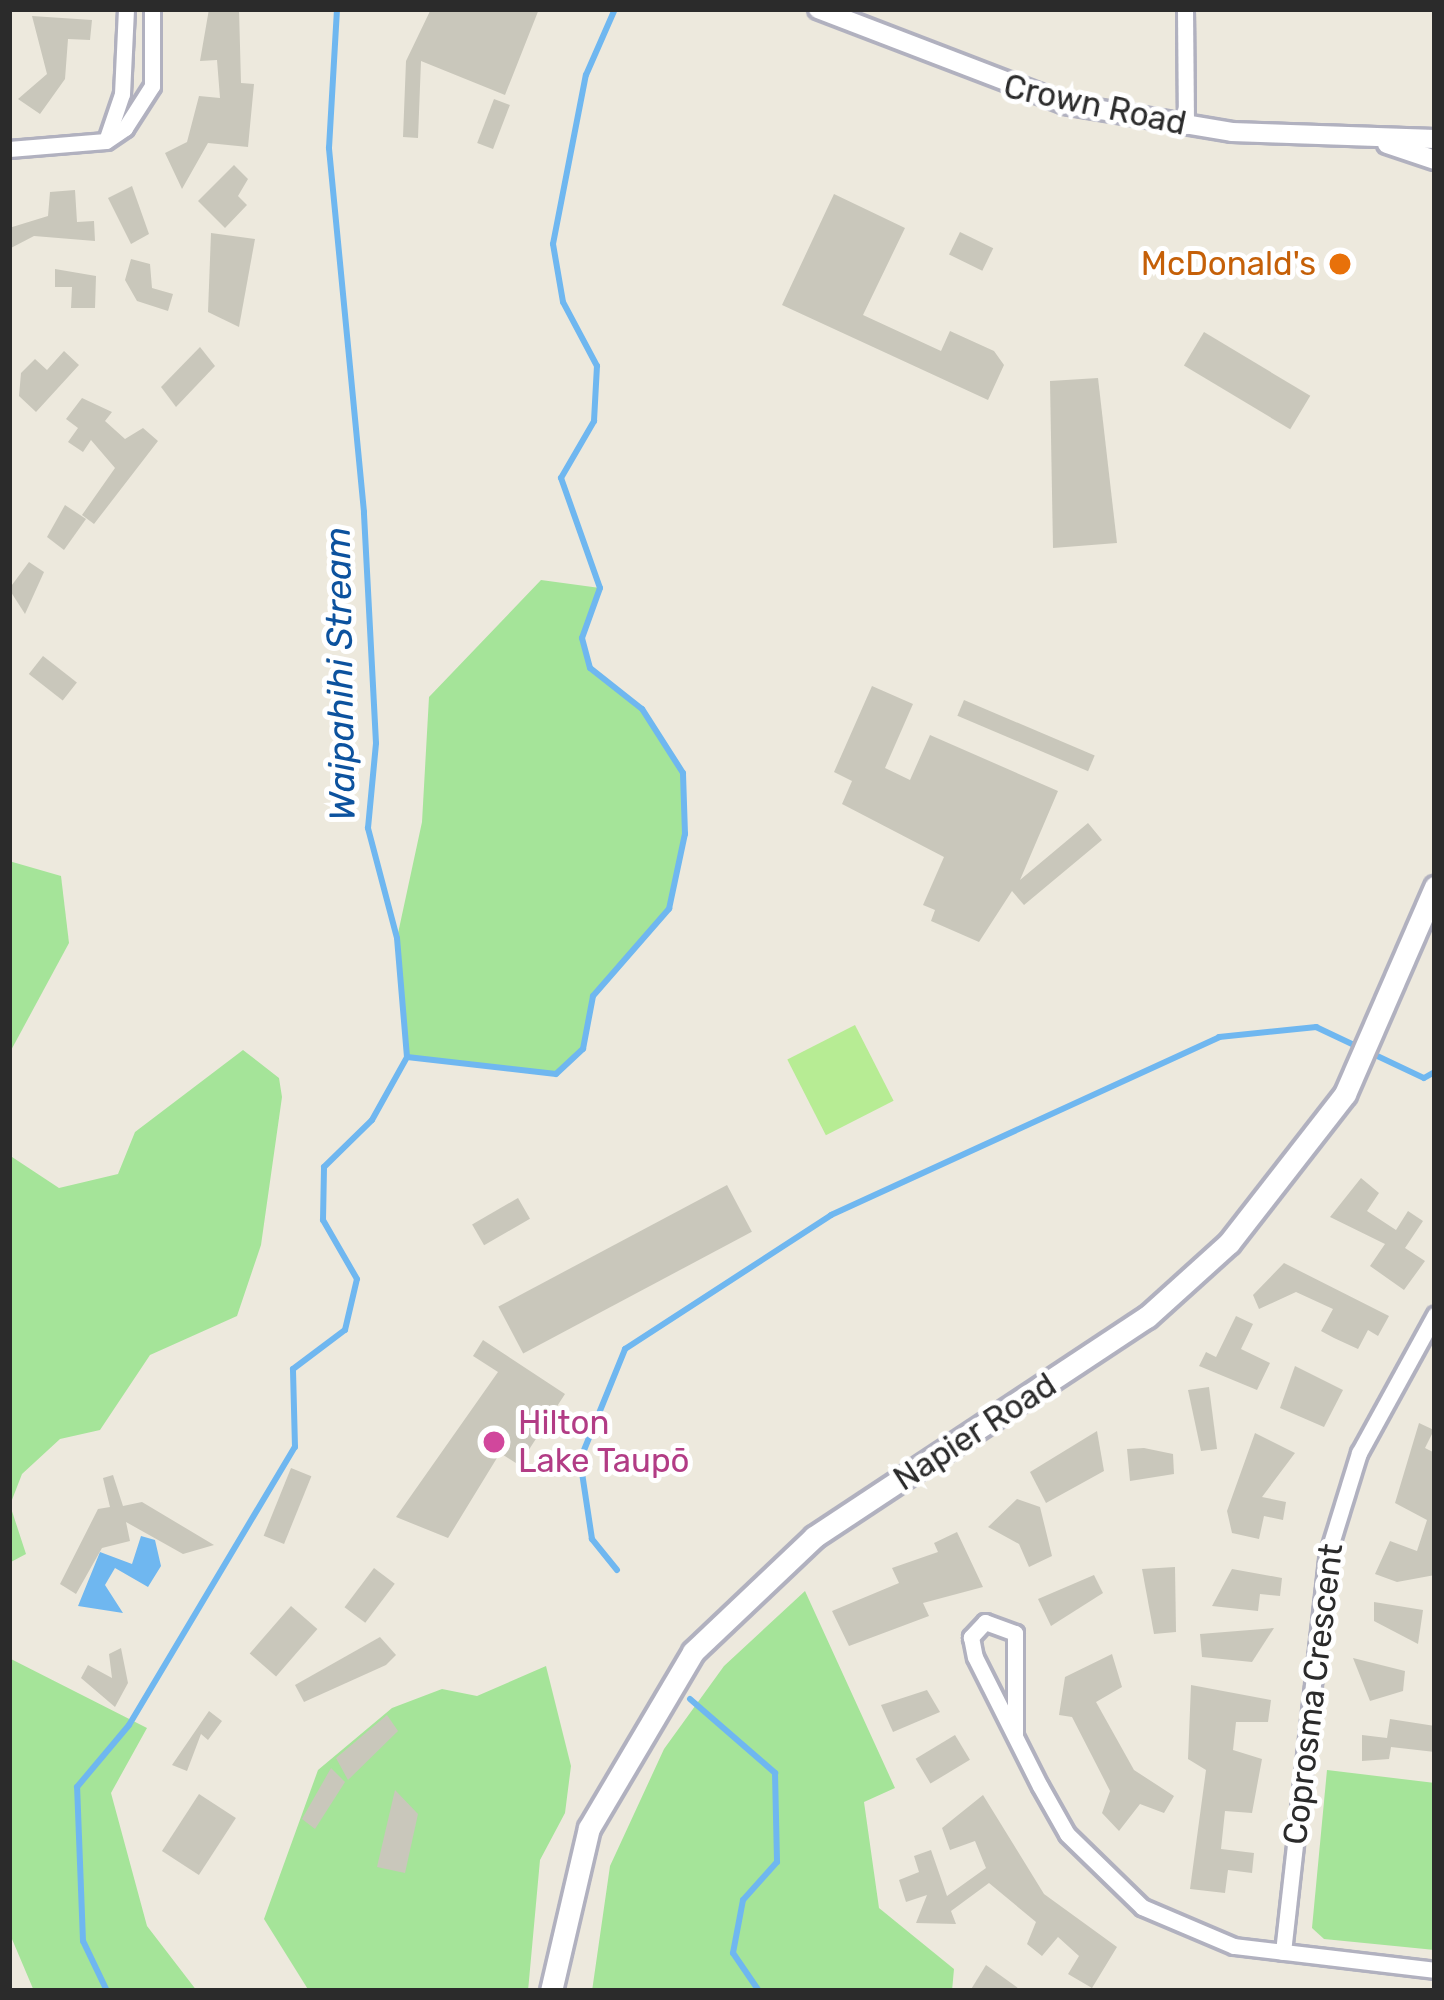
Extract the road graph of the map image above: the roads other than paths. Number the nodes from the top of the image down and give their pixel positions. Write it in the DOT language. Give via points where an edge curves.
graph roads {
  1 [pos="126,9"];
  2 [pos="152,9"];
  3 [pos="818,9"];
  4 [pos="1185,9"];
  5 [pos="1186,126"];
  6 [pos="1435,139"];
  7 [pos="106,141"];
  8 [pos="1387,144"];
  9 [pos="9,149"];
  10 [pos="1413,160"];
  11 [pos="1435,160"];
  12 [pos="1435,175"];
  13 [pos="1435,887"];
  14 [pos="1435,1315"];
  15 [pos="1015,1735"];
  16 [pos="1282,1952"];
  17 [pos="1435,1970"];
  18 [pos="551,1991"];
  1 -- 7 [label="street" via="122,94"];
  2 -- 7 [label="street" via="152,86"];
  3 -- 5 [label="street, Crown Road" via="1012,90"];
  4 -- 5 [label="street"];
  5 -- 8 [label="street, Crown Road"];
  6 -- 8 [label="street, Crown Road"];
  7 -- 9 [label="street"];
  8 -- 10 [label="street, Crown Road"];
  10 -- 11 [label="street"];
  10 -- 12 [label="street, Crown Road"];
  13 -- 18 [label="main road, Napier Road" via="1345,1094 1229,1243 1148,1317 800,1548 693,1652 589,1828"];
  14 -- 16 [label="street, Coprosma Crescent" via="1359,1453 1328,1553"];
  15 -- 15 [label="street" via="975,1657 971,1636 985,1622 1015,1633"];
  15 -- 16 [label="street" via="1067,1834 1110,1882 1190,1932"];
  16 -- 17 [label="street"];
}
